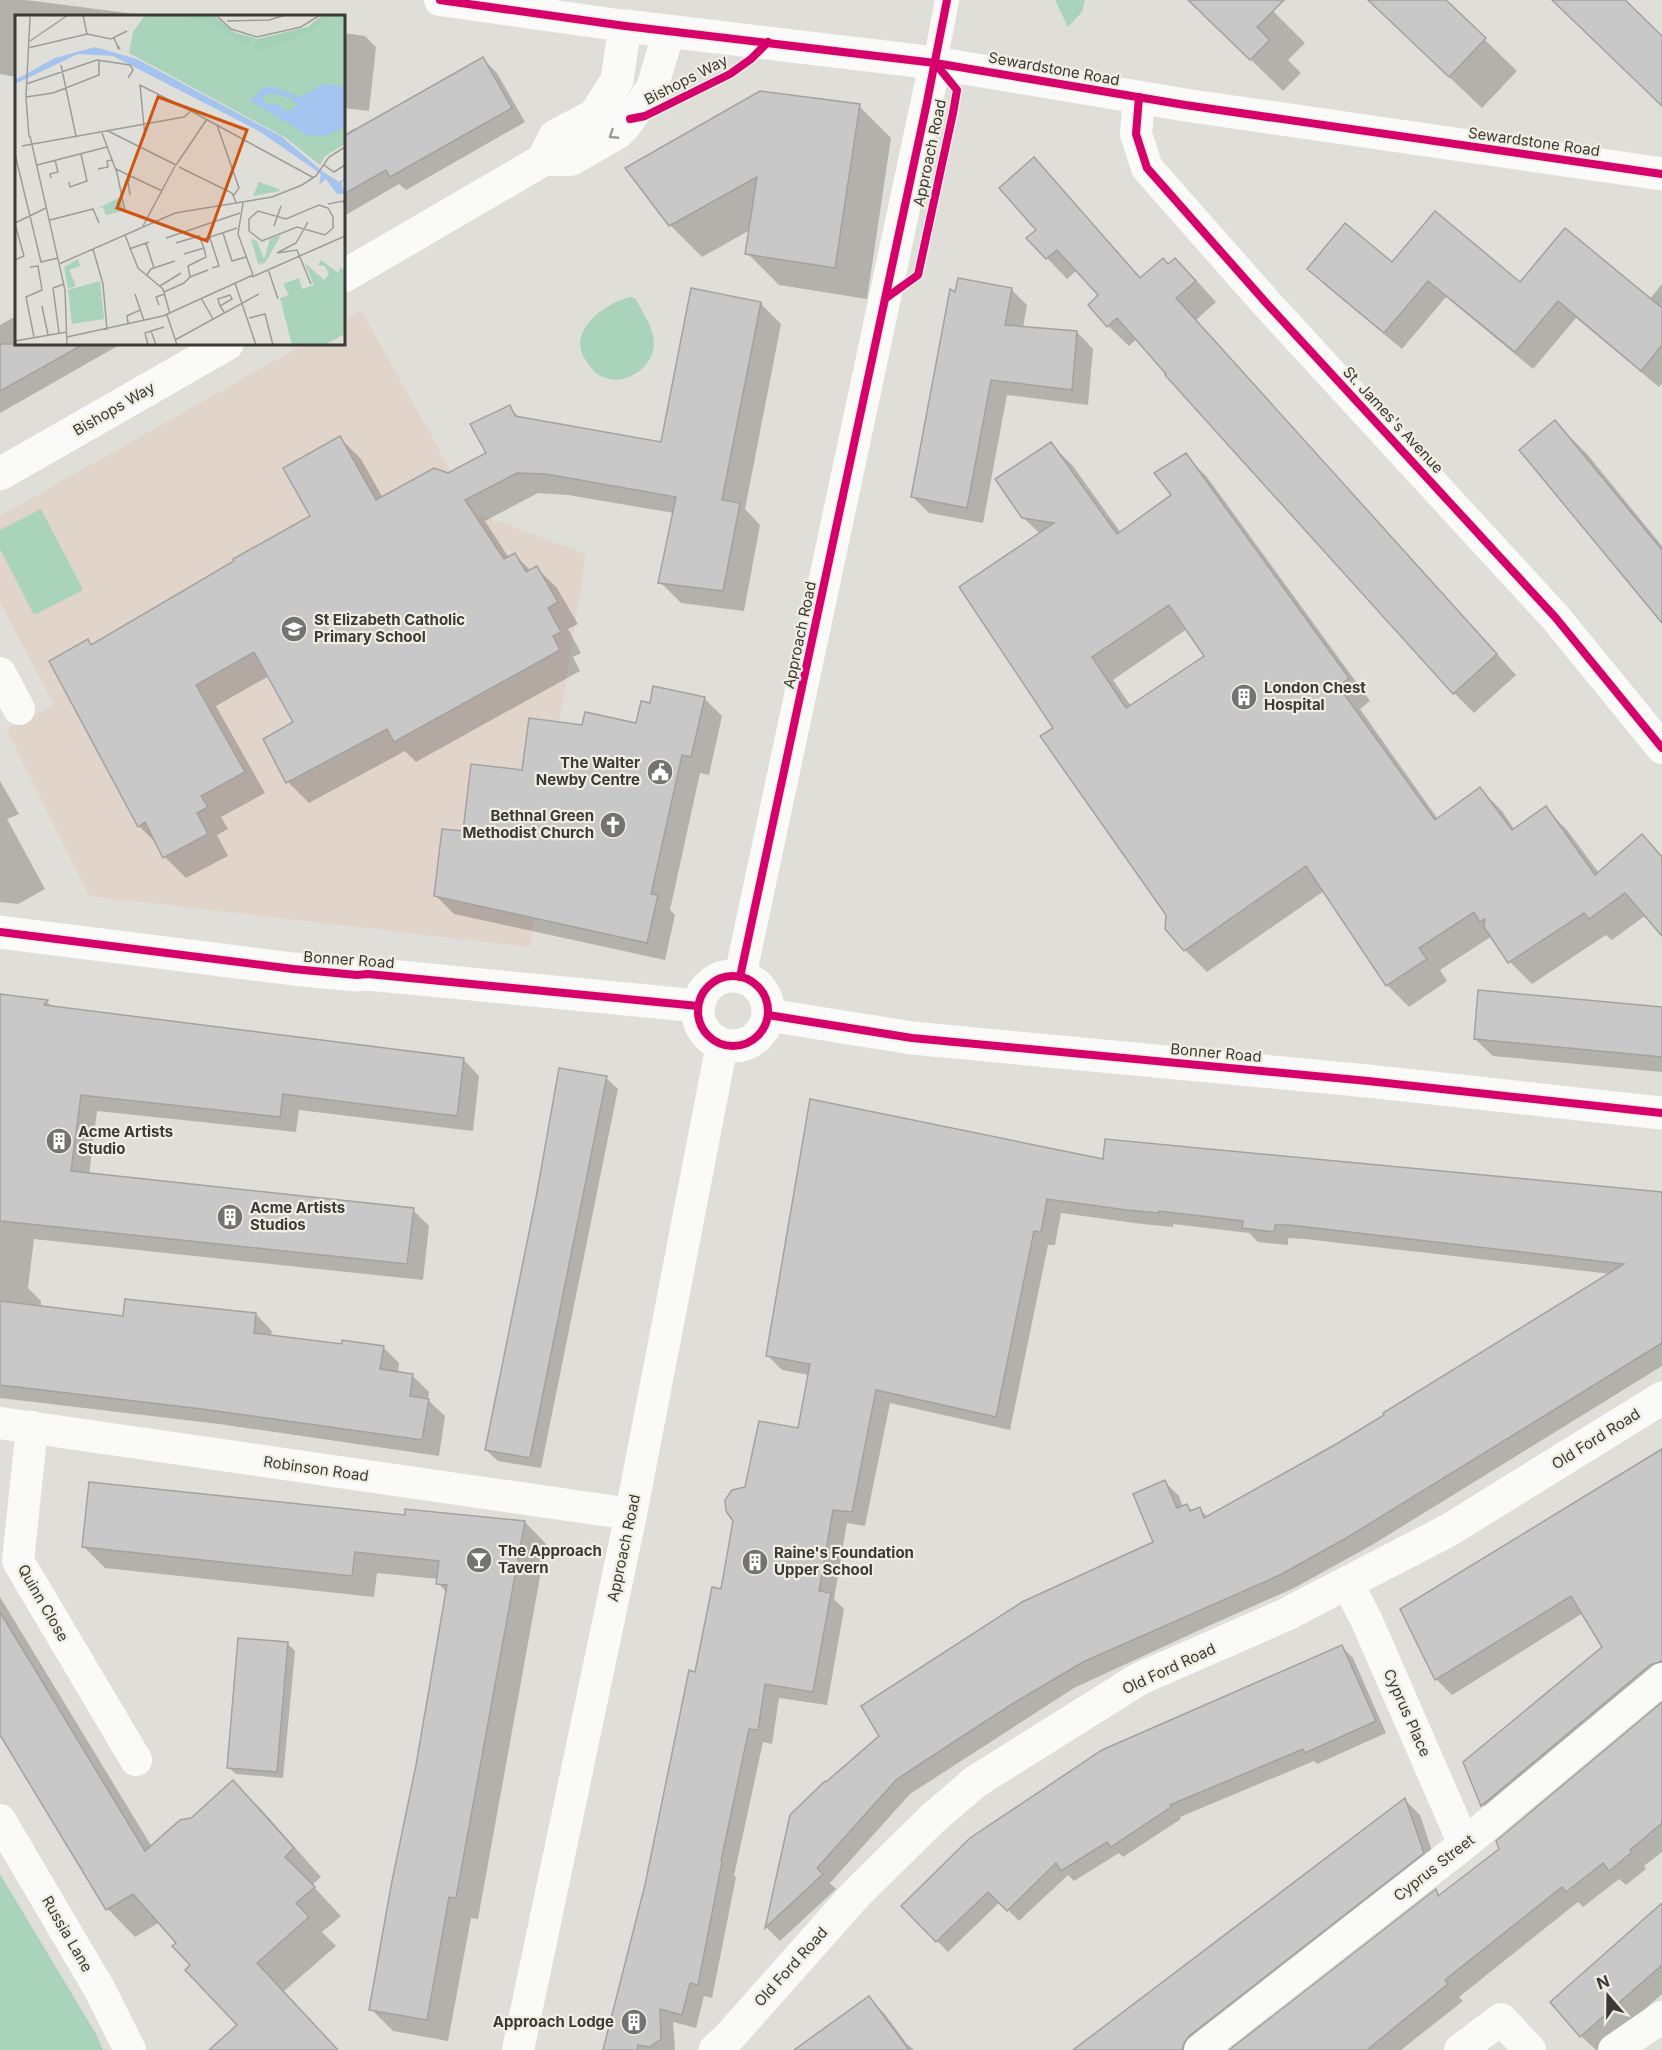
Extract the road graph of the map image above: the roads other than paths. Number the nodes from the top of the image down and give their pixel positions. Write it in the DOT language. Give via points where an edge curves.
graph roads {
  1 [pos="440,0"];
  2 [pos="947,0"];
  3 [pos="625,26"];
  4 [pos="669,31"];
  5 [pos="935,63"];
  6 [pos="1139,97"];
  7 [pos="543,160"];
  8 [pos="1662,174"];
  9 [pos="345,275"];
  10 [pos="225,345"];
  11 [pos="0,474"];
  12 [pos="0,673"];
  13 [pos="19,709"];
  14 [pos="1662,748"];
  15 [pos="0,932"];
  16 [pos="740,977"];
  17 [pos="698,1006"];
  18 [pos="768,1015"];
  19 [pos="722,1044"];
  20 [pos="1662,1113"];
  21 [pos="1662,1398"];
  22 [pos="0,1423"];
  23 [pos="32,1427"];
  24 [pos="632,1514"];
  25 [pos="1347,1583"];
  26 [pos="1662,1679"];
  27 [pos="136,1761"];
  28 [pos="0,1820"];
  29 [pos="1464,1844"];
  30 [pos="1662,2017"];
  31 [pos="130,2050"];
  32 [pos="518,2050"];
  33 [pos="715,2050"];
  34 [pos="1200,2050"];
  35 [pos="1460,2050"];
  36 [pos="1530,2050"];
  37 [pos="1614,2050"];
  1 -- 3 [label="street, Sewardstone Road"];
  2 -- 5 [label="street"];
  3 -- 4 [label="main road, Sewardstone Road"];
  3 -- 7 [label="main road, Bishops Way" via="617,80 595,115 555,136"];
  4 -- 5 [label="main road, Sewardstone Road"];
  4 -- 7 [label="street, Bishops Way, one-way" via="652,88 625,126 572,159"];
  5 -- 6 [label="main road, Sewardstone Road"];
  5 -- 16 [label="street, Approach Road"];
  6 -- 8 [label="main road, Sewardstone Road"];
  6 -- 14 [label="street, St. James's Avenue" via="1136,134 1147,168 1555,617"];
  7 -- 9 [label="main road, Bishops Way"];
  10 -- 11 [label="main road, Bishops Way"];
  12 -- 13 [label="street"];
  15 -- 17 [label="main road, Bonner Road" via="324,972"];
  16 -- 17 [label="main road" via="726,977 710,984"];
  16 -- 18 [label="main road" via="759,988"];
  17 -- 19 [label="main road" via="705,1032"];
  18 -- 19 [label="main road" via="755,1038 743,1044"];
  18 -- 20 [label="main road, Bonner Road" via="912,1038"];
  19 -- 24 [label="street, Approach Road"];
  21 -- 25 [label="main road, Old Ford Road" via="1449,1530"];
  22 -- 23 [label="street, Robinson Road"];
  23 -- 24 [label="street, Robinson Road"];
  23 -- 27 [label="street, Quinn Close" via="18,1561"];
  24 -- 32 [label="street, Approach Road"];
  25 -- 29 [label="street, Cyprus Place"];
  25 -- 33 [label="main road, Old Ford Road" via="1275,1620 1139,1679 975,1782 856,1894"];
  26 -- 29 [label="street, Cyprus Street"];
  28 -- 31 [label="street, Russia Lane" via="100,1990"];
  29 -- 34 [label="street, Cyprus Street"];
  30 -- 37 [label="street"];
  35 -- 36 [label="street" via="1501,2019"];
}
